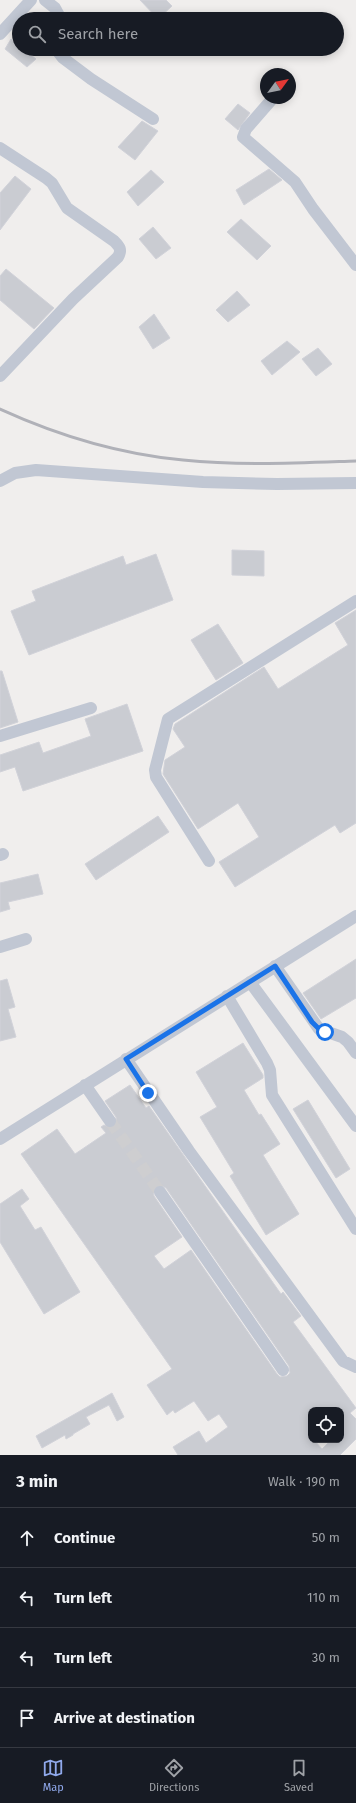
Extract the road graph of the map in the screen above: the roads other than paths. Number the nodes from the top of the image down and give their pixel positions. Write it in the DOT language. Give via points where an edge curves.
graph roads {
  1 [pos="31,0"];
  2 [pos="45,0"];
  3 [pos="20,12"];
  4 [pos="58,12"];
  5 [pos="12,21"];
  6 [pos="0,34"];
  7 [pos="61,56"];
  8 [pos="268,104"];
  9 [pos="153,119"];
  10 [pos="0,148"];
  11 [pos="356,265"];
  12 [pos="0,376"];
  13 [pos="0,481"];
  14 [pos="356,482"];
  15 [pos="356,601"];
  16 [pos="91,708"];
  17 [pos="0,736"];
  18 [pos="209,861"];
  19 [pos="354,922"];
  20 [pos="26,939"];
  21 [pos="0,947"];
  22 [pos="275,966"];
  23 [pos="250,982"];
  24 [pos="227,996"];
  25 [pos="356,1053"];
  26 [pos="126,1059"];
  27 [pos="86,1085"];
  28 [pos="110,1121"];
  29 [pos="356,1126"];
  30 [pos="0,1139"];
  31 [pos="160,1192"];
  32 [pos="356,1229"];
  33 [pos="356,1367"];
  34 [pos="283,1370"];
  1 -- 3 [label="street"];
  2 -- 4 [label="street"];
  5 -- 6 [label="street"];
  7 -- 9 [label="street" via="91,79"];
  8 -- 11 [label="street" via="246,129 243,137 295,182"];
  10 -- 12 [label="street" via="52,183 67,208 114,241 121,250 118,257 73,299"];
  13 -- 14 [label="street" via="15,473 36,470 210,482"];
  15 -- 18 [label="street" via="168,719 156,777"];
  16 -- 17 [label="street"];
  19 -- 22 [label="street"];
  20 -- 21 [label="street"];
  22 -- 23 [label="street"];
  22 -- 25 [label="street" via="319,1029 342,1037"];
  23 -- 24 [label="street"];
  23 -- 29 [label="street"];
  24 -- 26 [label="street"];
  24 -- 32 [label="street" via="267,1063 272,1095"];
  26 -- 27 [label="street"];
  26 -- 33 [label="street" via="175,1132 316,1325 343,1361"];
  27 -- 28 [label="street"];
  27 -- 30 [label="street"];
  31 -- 34 [label="street"];
}
